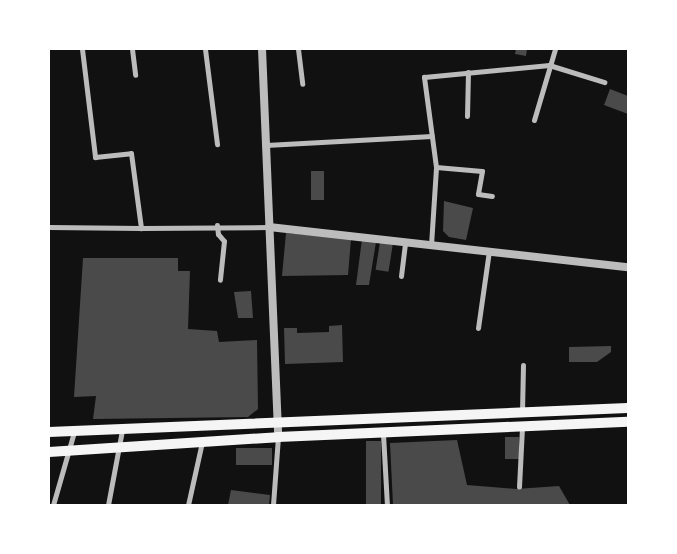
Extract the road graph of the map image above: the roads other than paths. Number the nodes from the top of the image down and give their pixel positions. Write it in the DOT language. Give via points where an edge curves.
graph roads {
  1 [pos="82,49"];
  2 [pos="132,49"];
  3 [pos="205,49"];
  4 [pos="262,49"];
  5 [pos="298,49"];
  6 [pos="555,49"];
  7 [pos="549,65"];
  8 [pos="468,72"];
  9 [pos="135,75"];
  10 [pos="604,82"];
  11 [pos="302,84"];
  12 [pos="467,116"];
  13 [pos="534,120"];
  14 [pos="432,136"];
  15 [pos="218,144"];
  16 [pos="266,145"];
  17 [pos="436,167"];
  18 [pos="492,196"];
  19 [pos="217,225"];
  20 [pos="269,226"];
  21 [pos="49,227"];
  22 [pos="141,228"];
  23 [pos="405,242"];
  24 [pos="431,245"];
  25 [pos="489,251"];
  26 [pos="628,267"];
  27 [pos="401,276"];
  28 [pos="220,280"];
  29 [pos="478,328"];
  30 [pos="523,364"];
  31 [pos="628,408"];
  32 [pos="522,412"];
  33 [pos="277,422"];
  34 [pos="628,422"];
  35 [pos="522,427"];
  36 [pos="122,430"];
  37 [pos="49,432"];
  38 [pos="74,432"];
  39 [pos="383,434"];
  40 [pos="278,437"];
  41 [pos="202,442"];
  42 [pos="121,448"];
  43 [pos="49,452"];
  44 [pos="67,452"];
  45 [pos="519,487"];
  46 [pos="53,505"];
  47 [pos="108,505"];
  48 [pos="188,505"];
  49 [pos="274,505"];
  50 [pos="387,505"];
  1 -- 22 [label="street" via="95,157 131,153"];
  2 -- 9 [label="street"];
  3 -- 15 [label="street"];
  4 -- 16 [label="street"];
  5 -- 11 [label="street"];
  6 -- 7 [label="street"];
  7 -- 8 [label="street"];
  7 -- 10 [label="street"];
  7 -- 13 [label="street"];
  8 -- 12 [label="street"];
  8 -- 14 [label="street" via="424,76"];
  14 -- 16 [label="street"];
  14 -- 17 [label="street"];
  16 -- 20 [label="street"];
  17 -- 18 [label="street" via="482,171 478,194"];
  17 -- 24 [label="street"];
  19 -- 20 [label="street"];
  19 -- 22 [label="street"];
  19 -- 28 [label="street" via="218,234 224,241"];
  20 -- 23 [label="street"];
  20 -- 33 [label="street"];
  21 -- 22 [label="street"];
  23 -- 24 [label="street"];
  23 -- 27 [label="street"];
  24 -- 25 [label="street"];
  25 -- 26 [label="street"];
  25 -- 29 [label="street"];
  30 -- 32 [label="street"];
  31 -- 32 [label="main road"];
  32 -- 33 [label="main road"];
  33 -- 36 [label="main road"];
  33 -- 40 [label="street"];
  34 -- 35 [label="main road"];
  35 -- 39 [label="main road"];
  35 -- 45 [label="street"];
  36 -- 38 [label="main road"];
  36 -- 42 [label="street"];
  37 -- 38 [label="main road"];
  38 -- 44 [label="street"];
  39 -- 40 [label="main road"];
  39 -- 50 [label="street"];
  40 -- 41 [label="main road"];
  40 -- 49 [label="street"];
  41 -- 42 [label="main road"];
  41 -- 48 [label="street"];
  42 -- 44 [label="main road"];
  42 -- 47 [label="street"];
  43 -- 44 [label="main road"];
  44 -- 46 [label="street"];
}
